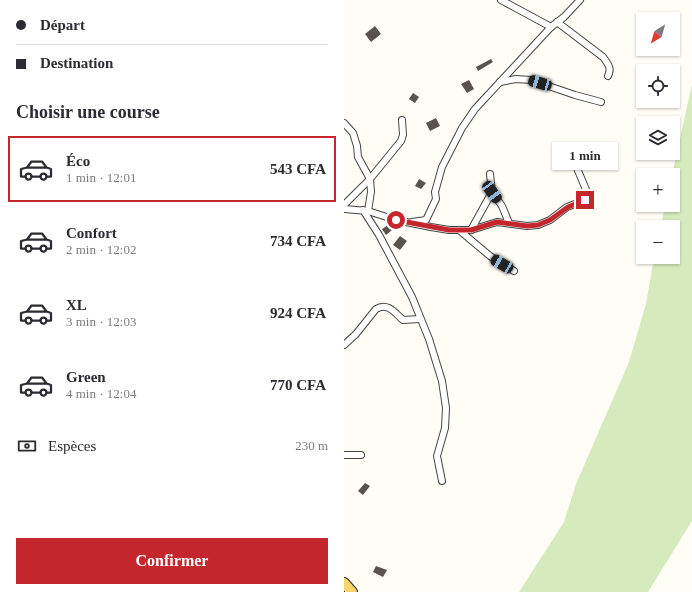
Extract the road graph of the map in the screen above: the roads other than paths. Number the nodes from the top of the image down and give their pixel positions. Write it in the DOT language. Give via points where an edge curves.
graph roads {
  1 [pos="501,0"];
  2 [pos="580,0"];
  3 [pos="557,22"];
  4 [pos="551,27"];
  5 [pos="608,76"];
  6 [pos="500,82"];
  7 [pos="601,102"];
  8 [pos="402,120"];
  9 [pos="344,123"];
  10 [pos="574,161"];
  11 [pos="490,174"];
  12 [pos="370,179"];
  13 [pos="492,192"];
  14 [pos="344,205"];
  15 [pos="344,209"];
  16 [pos="365,211"];
  17 [pos="426,220"];
  18 [pos="411,223"];
  19 [pos="509,223"];
  20 [pos="430,227"];
  21 [pos="459,230"];
  22 [pos="471,230"];
  23 [pos="514,271"];
  24 [pos="420,319"];
  25 [pos="344,345"];
  26 [pos="344,455"];
  27 [pos="361,455"];
  28 [pos="442,481"];
  29 [pos="344,583"];
  30 [pos="352,592"];
  1 -- 4 [label="street"];
  2 -- 3 [label="street"];
  3 -- 4 [label="street"];
  3 -- 5 [label="street" via="603,57 609,65"];
  4 -- 6 [label="street"];
  6 -- 7 [label="street" via="531,80"];
  6 -- 17 [label="street" via="475,109 452,146 442,167 436,188 436,199"];
  8 -- 12 [label="street" via="401,141"];
  9 -- 12 [label="street" via="353,133 358,158"];
  10 -- 19 [label="street" via="587,192 585,200 538,225"];
  11 -- 13 [label="street"];
  12 -- 14 [label="street"];
  12 -- 16 [label="street" via="371,200"];
  13 -- 19 [label="street" via="502,206"];
  13 -- 22 [label="street"];
  15 -- 16 [label="street"];
  16 -- 18 [label="street"];
  16 -- 24 [label="street" via="412,297"];
  17 -- 18 [label="street"];
  17 -- 20 [label="street"];
  18 -- 20 [label="street"];
  19 -- 22 [label="street" via="497,222"];
  20 -- 21 [label="street"];
  21 -- 22 [label="street"];
  21 -- 23 [label="street" via="490,256"];
  24 -- 25 [label="street" via="404,320 386,306 381,307 376,309"];
  24 -- 28 [label="street" via="442,381 446,408 445,428 438,456"];
  26 -- 27 [label="street"];
  29 -- 30 [label="main road"];
}
